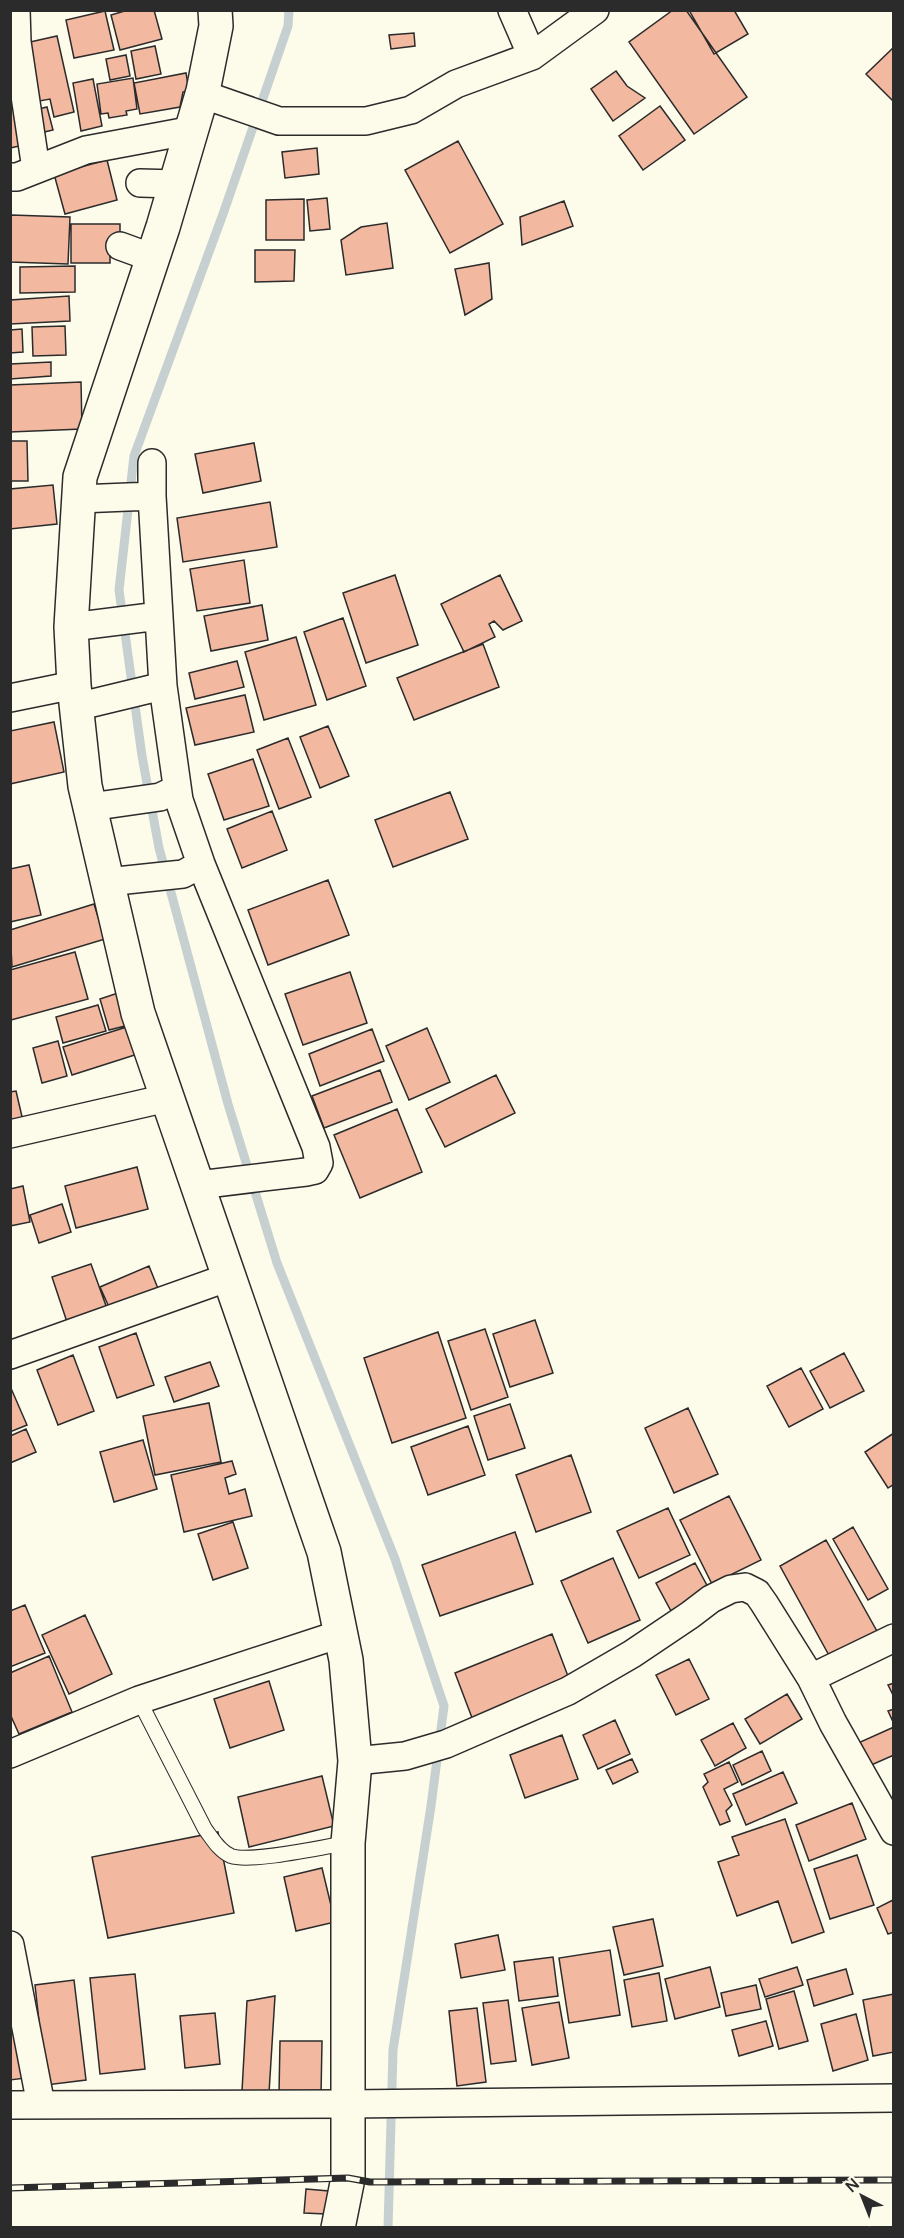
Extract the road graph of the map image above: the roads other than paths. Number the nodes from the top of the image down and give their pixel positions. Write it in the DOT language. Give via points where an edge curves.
graph roads {
  1 [pos="16,10"];
  2 [pos="215,10"];
  3 [pos="512,10"];
  4 [pos="595,10"];
  5 [pos="532,56"];
  6 [pos="208,95"];
  7 [pos="193,130"];
  8 [pos="36,169"];
  9 [pos="10,177"];
  10 [pos="140,183"];
  11 [pos="176,184"];
  12 [pos="120,246"];
  13 [pos="153,258"];
  14 [pos="152,463"];
  15 [pos="146,497"];
  16 [pos="89,498"];
  17 [pos="147,617"];
  18 [pos="81,626"];
  19 [pos="156,687"];
  20 [pos="10,698"];
  21 [pos="83,698"];
  22 [pos="169,793"];
  23 [pos="102,805"];
  24 [pos="192,869"];
  25 [pos="116,880"];
  26 [pos="167,1098"];
  27 [pos="10,1134"];
  28 [pos="213,1184"];
  29 [pos="229,1277"];
  30 [pos="10,1354"];
  31 [pos="340,1634"];
  32 [pos="894,1638"];
  33 [pos="811,1678"];
  34 [pos="139,1700"];
  35 [pos="10,1755"];
  36 [pos="355,1761"];
  37 [pos="894,1832"];
  38 [pos="348,1843"];
  39 [pos="10,1945"];
  40 [pos="894,2098"];
  41 [pos="347,2104"];
  42 [pos="10,2105"];
  43 [pos="41,2105"];
  44 [pos="338,2228"];
  1 -- 8 [label="street" via="17,42"];
  2 -- 6 [label="main road"];
  3 -- 5 [label="street"];
  4 -- 5 [label="street"];
  5 -- 6 [label="street" via="456,84 411,110 366,121 279,121"];
  6 -- 7 [label="main road"];
  7 -- 8 [label="street" via="86,150"];
  7 -- 11 [label="main road"];
  8 -- 9 [label="street"];
  10 -- 11 [label="street"];
  11 -- 13 [label="main road"];
  12 -- 13 [label="street"];
  13 -- 16 [label="main road" via="80,477"];
  14 -- 15 [label="street"];
  15 -- 16 [label="street"];
  15 -- 17 [label="street"];
  16 -- 18 [label="main road"];
  17 -- 18 [label="street"];
  17 -- 19 [label="street"];
  18 -- 21 [label="main road"];
  19 -- 21 [label="street"];
  19 -- 22 [label="street"];
  20 -- 21 [label="street"];
  21 -- 23 [label="main road" via="85,786"];
  22 -- 23 [label="street"];
  22 -- 24 [label="street"];
  23 -- 25 [label="main road"];
  24 -- 25 [label="street"];
  24 -- 28 [label="street" via="320,1163 315,1170"];
  25 -- 26 [label="main road" via="138,1013"];
  26 -- 27 [label="street"];
  26 -- 28 [label="main road"];
  28 -- 29 [label="main road"];
  29 -- 30 [label="street"];
  29 -- 31 [label="main road" via="324,1552"];
  31 -- 34 [label="street"];
  31 -- 36 [label="main road"];
  32 -- 33 [label="street"];
  33 -- 36 [label="street" via="757,1593 745,1587 731,1589 568,1691 446,1744 405,1756"];
  33 -- 37 [label="street"];
  34 -- 35 [label="street"];
  34 -- 38 [label="lane" via="205,1829 230,1856 250,1858"];
  36 -- 38 [label="main road"];
  38 -- 41 [label="main road"];
  39 -- 43 [label="street"];
  40 -- 41 [label="street"];
  41 -- 43 [label="street"];
  41 -- 44 [label="main road" via="348,2178"];
  42 -- 43 [label="street"];
}
